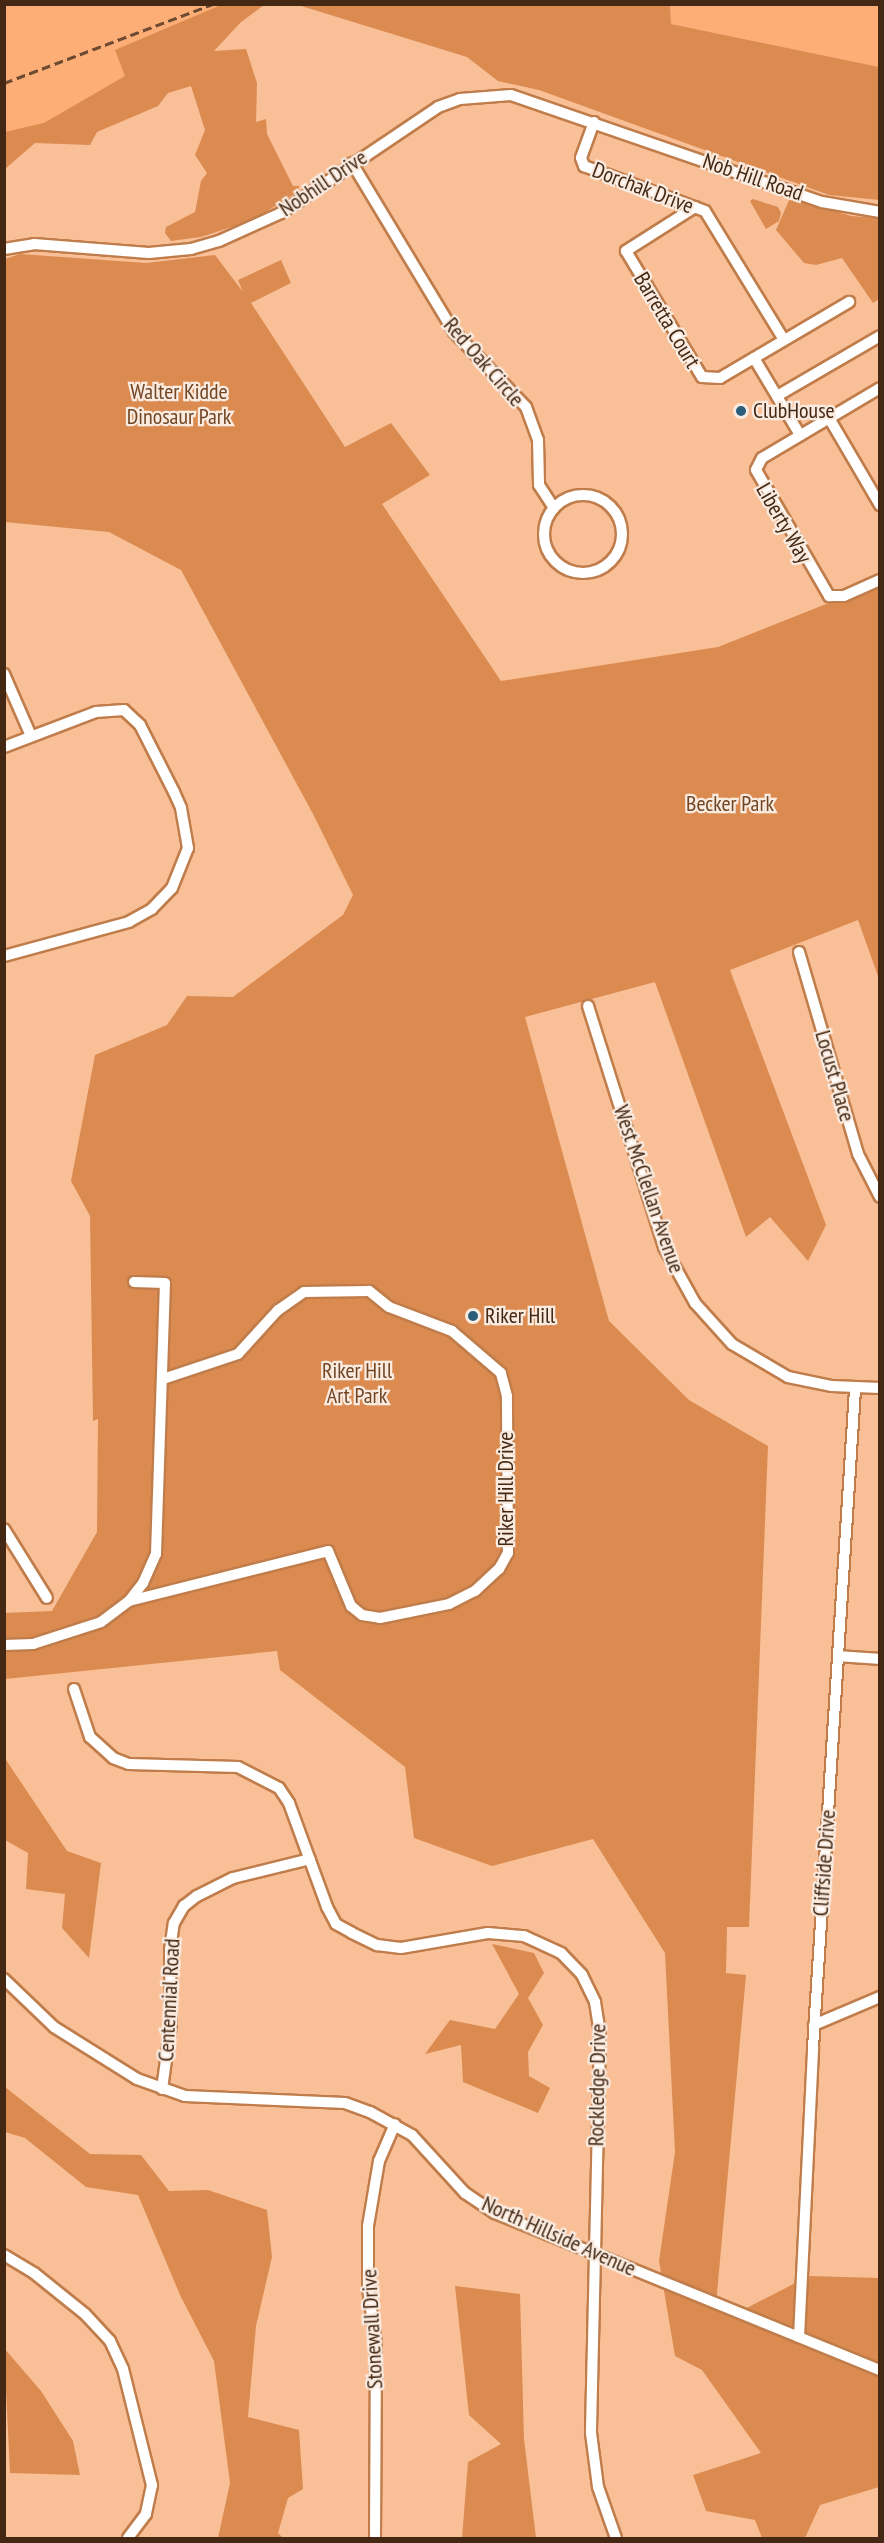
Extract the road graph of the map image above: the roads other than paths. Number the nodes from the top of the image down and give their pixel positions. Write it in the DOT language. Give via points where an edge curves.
graph roads {
  1 [pos="594,122"];
  2 [pos="628,134"];
  3 [pos="352,163"];
  4 [pos="695,207"];
  5 [pos="879,212"];
  6 [pos="4,249"];
  7 [pos="849,302"];
  8 [pos="879,336"];
  9 [pos="784,340"];
  10 [pos="754,357"];
  11 [pos="879,387"];
  12 [pos="777,396"];
  13 [pos="829,418"];
  14 [pos="800,435"];
  15 [pos="879,505"];
  16 [pos="554,507"];
  17 [pos="879,580"];
  18 [pos="4,674"];
  19 [pos="31,736"];
  20 [pos="4,747"];
  21 [pos="799,952"];
  22 [pos="4,956"];
  23 [pos="588,1006"];
  24 [pos="879,1197"];
  25 [pos="134,1282"];
  26 [pos="163,1379"];
  27 [pos="879,1388"];
  28 [pos="855,1389"];
  29 [pos="4,1528"];
  30 [pos="47,1598"];
  31 [pos="129,1601"];
  32 [pos="4,1645"];
  33 [pos="838,1656"];
  34 [pos="879,1659"];
  35 [pos="74,1689"];
  36 [pos="310,1859"];
  37 [pos="4,1979"];
  38 [pos="879,1997"];
  39 [pos="814,2025"];
  40 [pos="162,2088"];
  41 [pos="395,2124"];
  42 [pos="594,2253"];
  43 [pos="4,2255"];
  44 [pos="799,2337"];
  45 [pos="879,2370"];
  46 [pos="128,2538"];
  47 [pos="375,2538"];
  48 [pos="616,2538"];
  1 -- 2 [label="street, Nobhill Drive"];
  1 -- 3 [label="street, Nobhill Drive" via="511,95 460,99 427,113"];
  1 -- 4 [label="street, Dorchak Drive" via="581,158 584,166"];
  2 -- 5 [label="street, Nob Hill Road" via="822,202"];
  3 -- 6 [label="street, Nobhill Drive" via="266,222 191,249 148,252 34,244"];
  3 -- 16 [label="street, Red Oak Circle" via="454,332 526,407 538,440 539,484"];
  4 -- 9 [label="street, Dorchak Drive" via="712,219"];
  4 -- 10 [label="street, Barretta Court" via="626,251 696,372 711,380"];
  7 -- 9 [label="street, Barretta Court"];
  8 -- 12 [label="street"];
  9 -- 10 [label="street, Barretta Court"];
  10 -- 12 [label="street"];
  11 -- 13 [label="street, Liberty Way"];
  12 -- 14 [label="street"];
  13 -- 14 [label="street, Liberty Way"];
  13 -- 15 [label="street"];
  14 -- 17 [label="street, Liberty Way" via="762,458 757,464 757,477 829,596 844,596"];
  16 -- 16 [label="street" via="547,518 545,542 557,564 568,570 592,573 613,560 623,535 615,509 592,495 565,499"];
  18 -- 19 [label="street"];
  19 -- 20 [label="street"];
  19 -- 22 [label="street" via="104,710 123,710 132,716 182,808 188,848 172,888 152,909 129,922"];
  21 -- 24 [label="street, Locust Place" via="858,1154"];
  23 -- 28 [label="street, West McClellan Avenue" via="664,1247 695,1303 732,1344 771,1369 810,1383"];
  25 -- 26 [label="street, Riker Hill Drive" via="165,1283"];
  26 -- 31 [label="street, Riker Hill Drive" via="156,1554 143,1583"];
  26 -- 31 [label="street, Riker Hill Drive" via="238,1354 278,1310 304,1292 369,1291 388,1307 452,1331 490,1360 501,1373 505,1388 508,1553 499,1569 475,1592 449,1604 380,1618 362,1616 351,1606 328,1551"];
  27 -- 28 [label="street, West McClellan Avenue"];
  28 -- 33 [label="street, Cliffside Drive"];
  29 -- 30 [label="street"];
  31 -- 32 [label="street, Riker Hill Drive" via="101,1622 61,1637 33,1644"];
  33 -- 34 [label="street"];
  33 -- 39 [label="street, Cliffside Drive"];
  35 -- 36 [label="street, Rockledge Drive" via="90,1737 113,1758 129,1764 238,1767 267,1779 290,1803"];
  36 -- 40 [label="street, Centennial Road" via="233,1878 184,1906 174,1923 170,1950 171,2024"];
  36 -- 42 [label="street, Rockledge Drive" via="336,1924 377,1945 401,1948 488,1933 514,1935 552,1948 582,1975 596,2002 600,2022"];
  37 -- 40 [label="street, North Hillside Avenue" via="54,2027 88,2051 125,2074"];
  38 -- 39 [label="street"];
  39 -- 44 [label="street, Cliffside Drive"];
  40 -- 41 [label="street, North Hillside Avenue" via="213,2098 345,2103"];
  41 -- 42 [label="street, North Hillside Avenue" via="412,2135 465,2193 495,2213"];
  41 -- 47 [label="street, Stonewall Drive" via="379,2161 368,2226 368,2288 376,2344"];
  42 -- 44 [label="street, North Hillside Avenue"];
  42 -- 48 [label="street, Rockledge Drive" via="591,2433 598,2487"];
  43 -- 46 [label="street" via="34,2272 111,2341 152,2486 146,2514"];
  44 -- 45 [label="street, North Hillside Avenue"];
}
